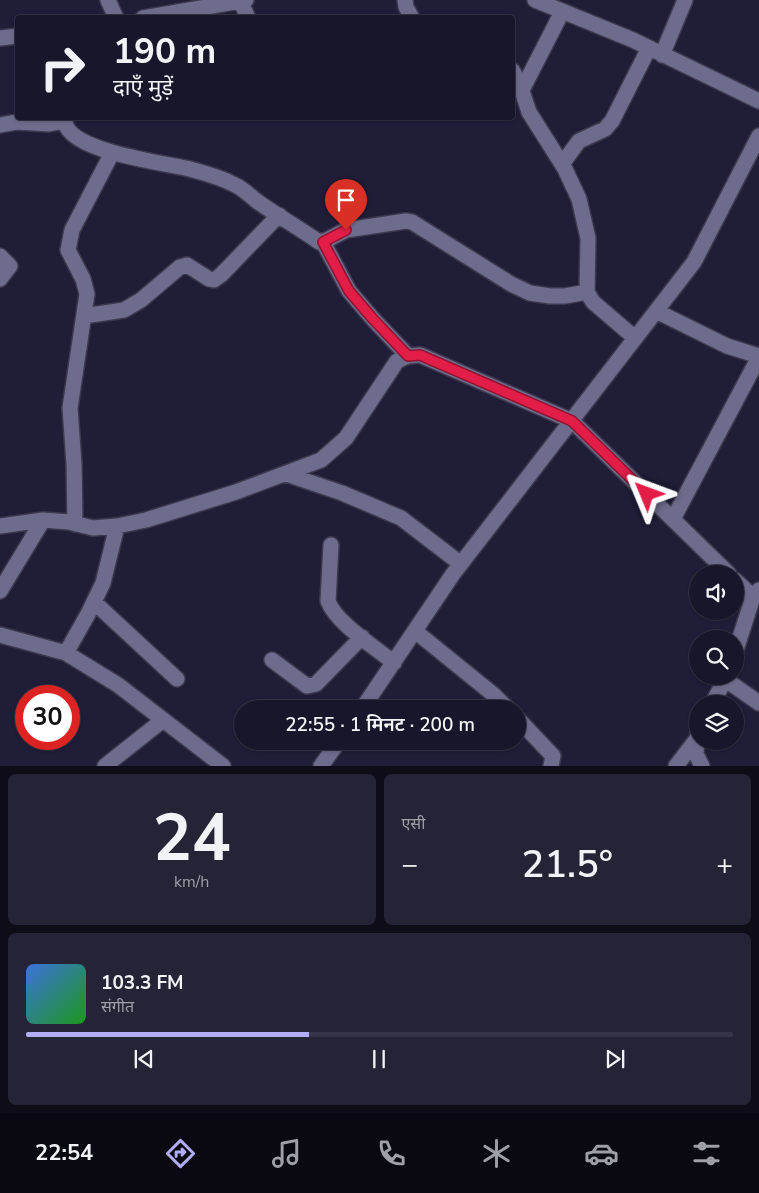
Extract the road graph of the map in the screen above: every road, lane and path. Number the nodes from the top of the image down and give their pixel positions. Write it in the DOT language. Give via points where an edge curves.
graph roads {
  1 [pos="108,0"];
  2 [pos="242,0"];
  3 [pos="405,0"];
  4 [pos="535,0"];
  5 [pos="685,0"];
  6 [pos="562,12"];
  7 [pos="115,15"];
  8 [pos="160,15"];
  9 [pos="247,15"];
  10 [pos="410,15"];
  11 [pos="15,36"];
  12 [pos="0,38"];
  13 [pos="655,51"];
  14 [pos="515,76"];
  15 [pos="522,90"];
  16 [pos="759,102"];
  17 [pos="62,120"];
  18 [pos="66,120"];
  19 [pos="0,125"];
  20 [pos="759,136"];
  21 [pos="112,153"];
  22 [pos="562,164"];
  23 [pos="279,215"];
  24 [pos="323,242"];
  25 [pos="0,256"];
  26 [pos="0,278"];
  27 [pos="588,292"];
  28 [pos="656,311"];
  29 [pos="84,316"];
  30 [pos="635,338"];
  31 [pos="408,356"];
  32 [pos="759,357"];
  33 [pos="572,421"];
  34 [pos="286,474"];
  35 [pos="672,519"];
  36 [pos="43,520"];
  37 [pos="75,524"];
  38 [pos="0,526"];
  39 [pos="117,526"];
  40 [pos="331,545"];
  41 [pos="461,564"];
  42 [pos="720,565"];
  43 [pos="744,588"];
  44 [pos="0,591"];
  45 [pos="756,599"];
  46 [pos="94,602"];
  47 [pos="744,630"];
  48 [pos="415,631"];
  49 [pos="0,635"];
  50 [pos="362,637"];
  51 [pos="66,653"];
  52 [pos="272,660"];
  53 [pos="394,663"];
  54 [pos="178,679"];
  55 [pos="736,685"];
  56 [pos="368,700"];
  57 [pos="499,700"];
  58 [pos="759,703"];
  59 [pos="163,720"];
  60 [pos="526,727"];
  61 [pos="689,747"];
  62 [pos="333,750"];
  63 [pos="696,750"];
  64 [pos="105,766"];
  65 [pos="222,766"];
  66 [pos="321,766"];
  67 [pos="551,766"];
  68 [pos="676,766"];
  69 [pos="702,766"];
  1 -- 7 [label="street"];
  2 -- 8 [label="street"];
  2 -- 9 [label="street"];
  3 -- 10 [label="street"];
  4 -- 6 [label="street"];
  5 -- 13 [label="street"];
  6 -- 13 [label="street"];
  6 -- 15 [label="street"];
  11 -- 12 [label="street"];
  13 -- 16 [label="street"];
  13 -- 22 [label="street" via="612,121 605,129 579,141"];
  14 -- 15 [label="street"];
  15 -- 22 [label="street" via="529,112"];
  17 -- 19 [label="street" via="49,124 17,122"];
  18 -- 21 [label="street" via="73,135"];
  20 -- 28 [label="street" via="694,262"];
  21 -- 23 [label="street" via="191,170 234,184"];
  21 -- 29 [label="street" via="69,240 68,250 87,294"];
  22 -- 27 [label="street" via="579,199 588,238"];
  23 -- 24 [label="street"];
  23 -- 29 [label="street" via="214,280 187,265 124,310"];
  24 -- 27 [label="street" via="346,230 412,222 530,293 566,296"];
  24 -- 31 [label="street" via="349,291"];
  25 -- 26 [label="street" via="10,266"];
  27 -- 30 [label="street" via="593,302"];
  28 -- 30 [label="street"];
  28 -- 32 [label="street" via="728,346"];
  29 -- 37 [label="street" via="70,408"];
  30 -- 33 [label="street"];
  31 -- 33 [label="street" via="420,355"];
  31 -- 34 [label="street" via="397,360 337,447 321,460"];
  32 -- 35 [label="street"];
  33 -- 35 [label="street"];
  33 -- 41 [label="street"];
  34 -- 39 [label="street" via="146,520"];
  34 -- 41 [label="street" via="401,518"];
  35 -- 42 [label="street"];
  36 -- 37 [label="street"];
  36 -- 38 [label="street"];
  36 -- 44 [label="street"];
  37 -- 39 [label="street" via="92,528"];
  39 -- 46 [label="street" via="103,582"];
  40 -- 50 [label="street" via="330,608"];
  41 -- 48 [label="street"];
  43 -- 45 [label="street"];
  45 -- 47 [label="street"];
  46 -- 51 [label="street"];
  46 -- 54 [label="street"];
  48 -- 53 [label="street"];
  48 -- 57 [label="street"];
  49 -- 51 [label="street"];
  50 -- 52 [label="street" via="312,686 306,686"];
  50 -- 53 [label="street"];
  51 -- 59 [label="street" via="118,685"];
  53 -- 56 [label="street"];
  55 -- 58 [label="street"];
  59 -- 64 [label="street"];
  59 -- 65 [label="street"];
  60 -- 67 [label="street" via="553,756"];
  61 -- 68 [label="street"];
  62 -- 66 [label="street"];
  63 -- 69 [label="street"];
}
